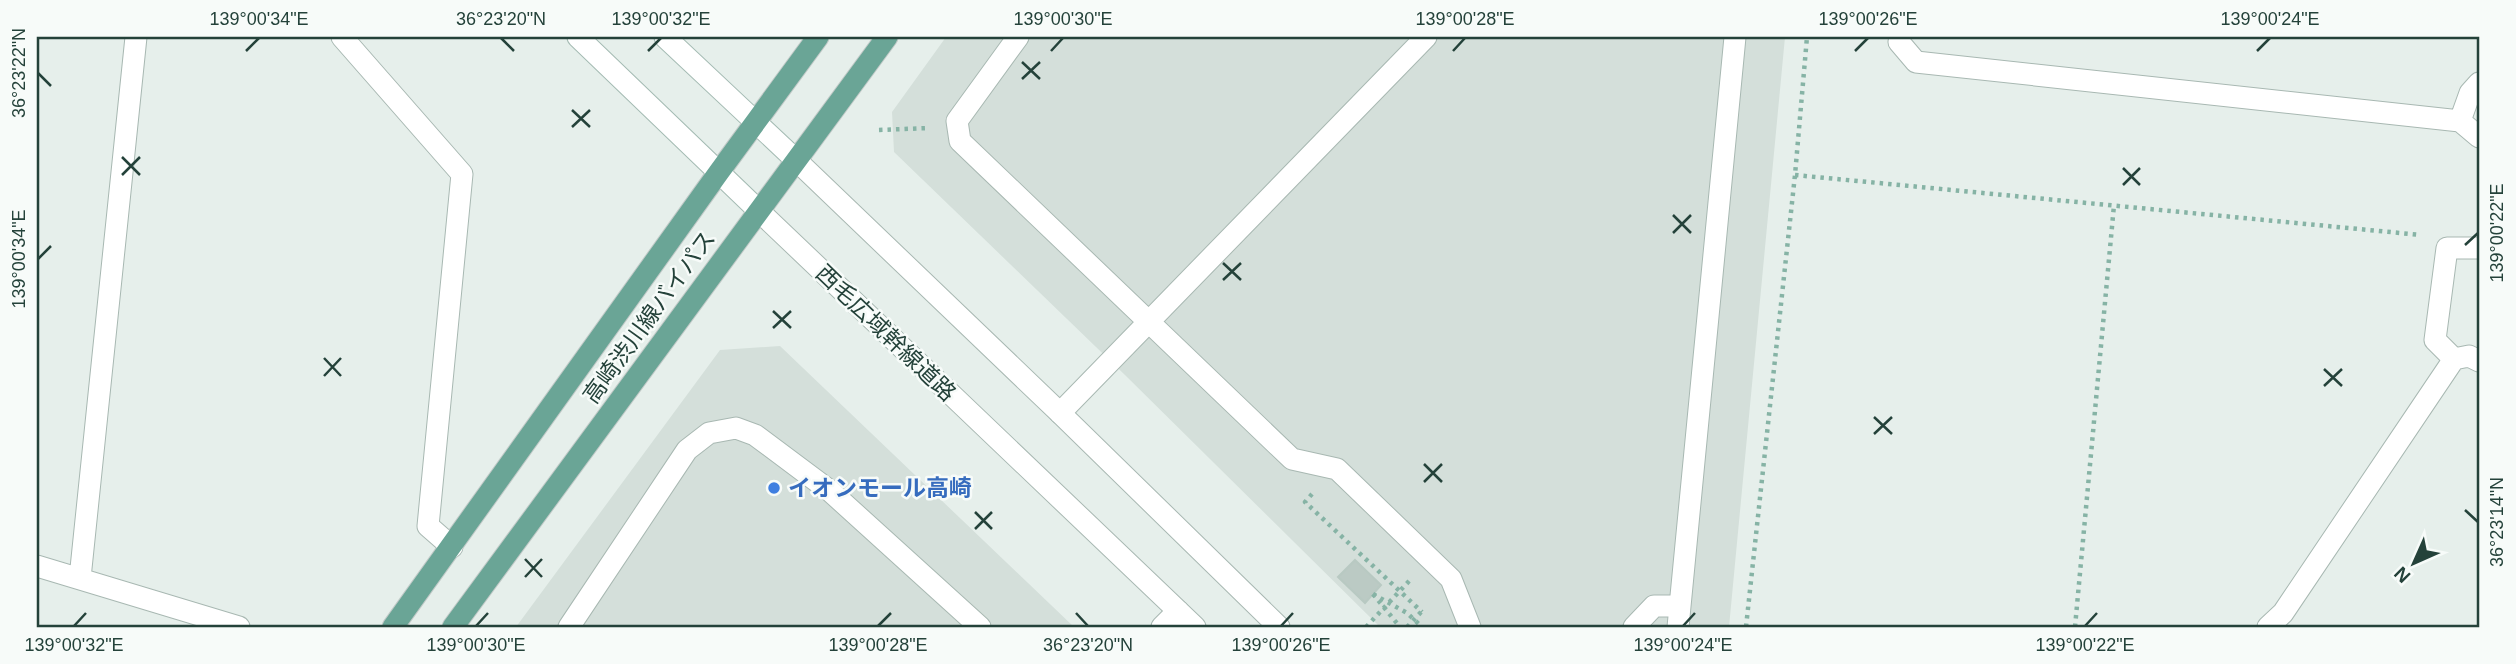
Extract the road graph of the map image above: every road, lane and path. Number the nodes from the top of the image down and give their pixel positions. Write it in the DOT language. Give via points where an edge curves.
graph roads {
  1 [pos="136,37"];
  2 [pos="342,37"];
  3 [pos="578,37"];
  4 [pos="665,37"];
  5 [pos="818,37"];
  6 [pos="887,37"];
  7 [pos="1018,37"];
  8 [pos="1426,37"];
  9 [pos="1735,37"];
  10 [pos="1807,37"];
  11 [pos="1900,37"];
  12 [pos="2479,83"];
  13 [pos="2460,121"];
  14 [pos="755,123"];
  15 [pos="958,127"];
  16 [pos="879,130"];
  17 [pos="2479,137"];
  18 [pos="797,162"];
  19 [pos="719,172"];
  20 [pos="1795,175"];
  21 [pos="2114,205"];
  22 [pos="759,212"];
  23 [pos="2431,236"];
  24 [pos="2479,248"];
  25 [pos="1150,323"];
  26 [pos="2454,359"];
  27 [pos="2479,361"];
  28 [pos="1060,413"];
  29 [pos="1318,488"];
  30 [pos="452,547"];
  31 [pos="37,566"];
  32 [pos="80,578"];
  33 [pos="1410,579"];
  34 [pos="1389,602"];
  35 [pos="1429,604"];
  36 [pos="1178,611"];
  37 [pos="1422,612"];
  38 [pos="1679,617"];
  39 [pos="570,626"];
  40 [pos="239,627"];
  41 [pos="393,627"];
  42 [pos="453,627"];
  43 [pos="980,627"];
  44 [pos="1162,627"];
  45 [pos="1195,627"];
  46 [pos="1279,627"];
  47 [pos="1366,627"];
  48 [pos="1400,627"];
  49 [pos="1407,627"];
  50 [pos="1422,627"];
  51 [pos="1471,627"];
  52 [pos="1634,627"];
  53 [pos="1746,627"];
  54 [pos="2075,627"];
  55 [pos="2268,627"];
  1 -- 32 [label="street"];
  2 -- 30 [label="street" via="462,174 428,526"];
  3 -- 19 [label="street, 西毛広域幹線道路"];
  4 -- 14 [label="street"];
  5 -- 14 [label="main road, 高崎渋川線バイパス"];
  6 -- 18 [label="main road, 高崎渋川線バイパス"];
  7 -- 15 [label="street" via="957,121"];
  8 -- 25 [label="street"];
  9 -- 38 [label="street"];
  10 -- 20 [label="path"];
  11 -- 13 [label="street" via="1899,42 1916,62 1929,64"];
  12 -- 13 [label="street" via="2470,93"];
  13 -- 17 [label="street"];
  14 -- 18 [label="street"];
  14 -- 19 [label="main road, 高崎渋川線バイパス"];
  15 -- 16 [label="path"];
  15 -- 25 [label="street" via="960,141"];
  18 -- 22 [label="main road, 高崎渋川線バイパス"];
  18 -- 28 [label="street"];
  19 -- 22 [label="street, 西毛広域幹線道路"];
  19 -- 30 [label="main road, 高崎渋川線バイパス"];
  20 -- 21 [label="path"];
  20 -- 53 [label="path"];
  21 -- 23 [label="path"];
  21 -- 54 [label="path"];
  22 -- 36 [label="street, 西毛広域幹線道路"];
  22 -- 42 [label="main road, 高崎渋川線バイパス"];
  24 -- 26 [label="street" via="2447,248 2435,340"];
  25 -- 28 [label="street"];
  25 -- 51 [label="street" via="1292,458 1337,469 1451,579"];
  26 -- 27 [label="street" via="2469,356"];
  26 -- 55 [label="street" via="2283,613"];
  28 -- 46 [label="street"];
  29 -- 37 [label="path" via="1306,502"];
  30 -- 41 [label="main road, 高崎渋川線バイパス"];
  31 -- 32 [label="street"];
  32 -- 40 [label="street"];
  33 -- 34 [label="path, bridge"];
  34 -- 47 [label="path, bridge"];
  34 -- 48 [label="path, bridge" via="1373,594"];
  34 -- 50 [label="path, bridge"];
  35 -- 37 [label="path"];
  36 -- 44 [label="street"];
  36 -- 45 [label="street, 西毛広域幹線道路"];
  37 -- 49 [label="path"];
  38 -- 52 [label="street" via="1654,606"];
  39 -- 43 [label="street" via="687,450 709,433 736,428 755,435 830,491"];
}
